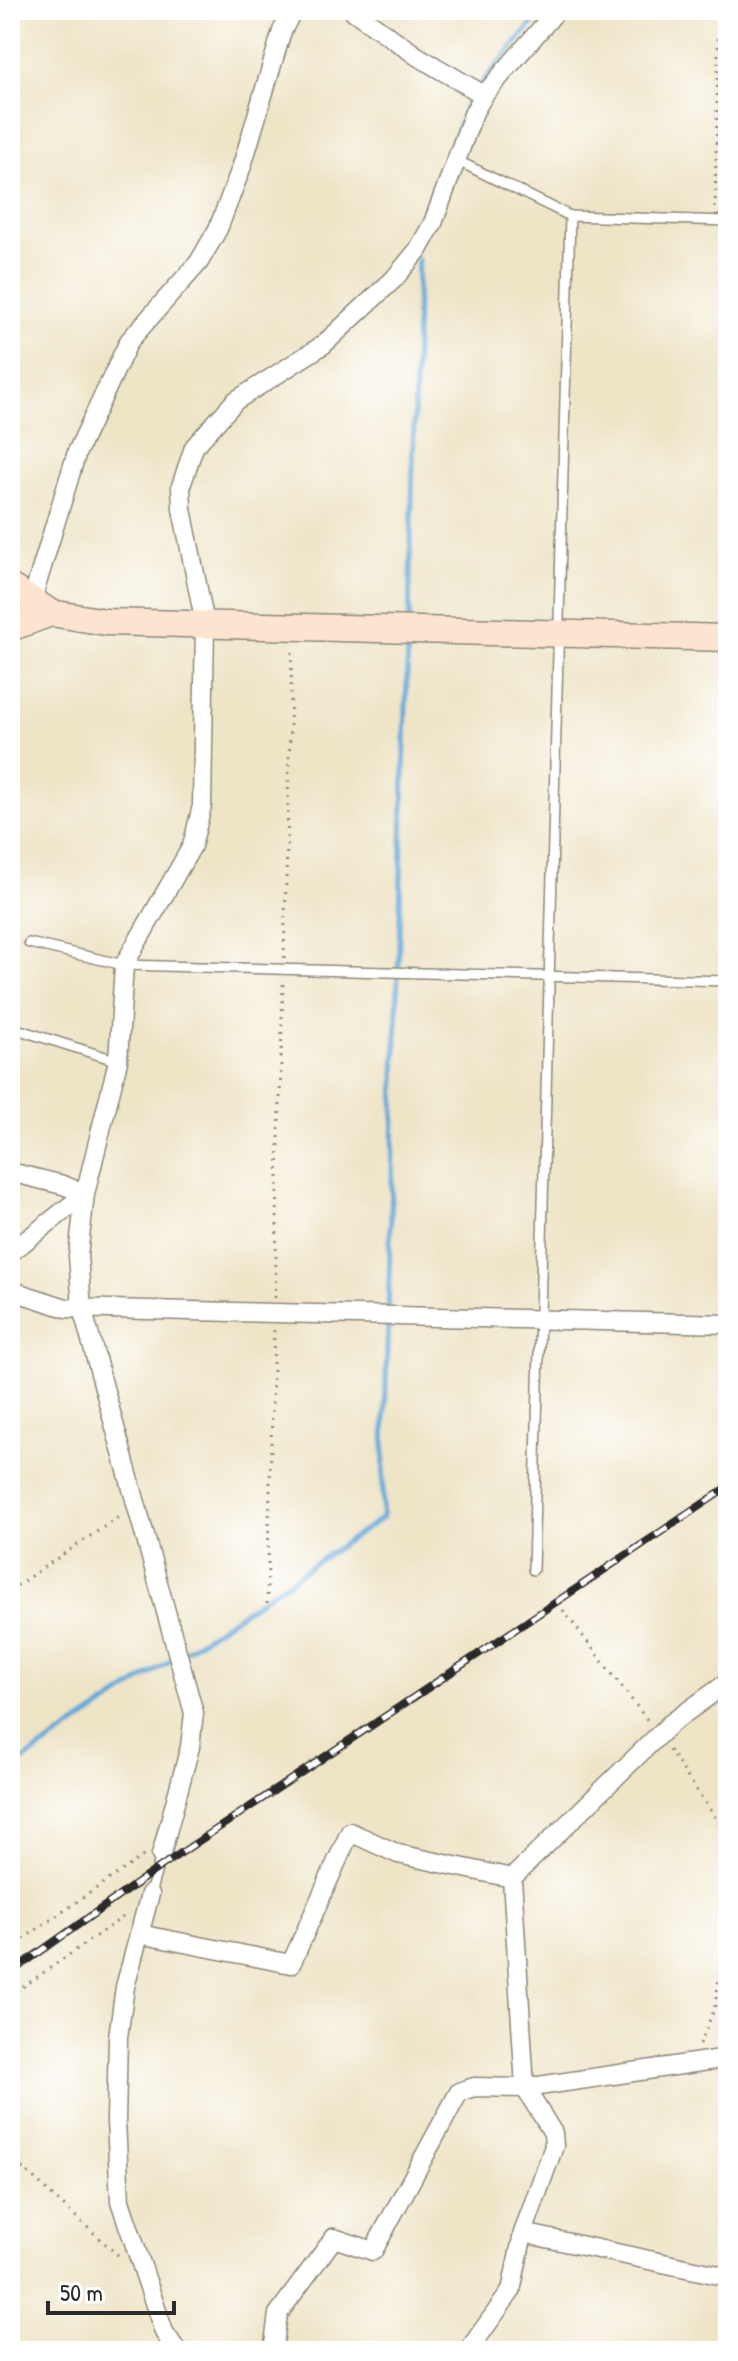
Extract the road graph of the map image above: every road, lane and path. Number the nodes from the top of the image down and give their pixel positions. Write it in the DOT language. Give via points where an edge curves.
graph roads {
  1 [pos="293,10"];
  2 [pos="352,10"];
  3 [pos="557,10"];
  4 [pos="719,10"];
  5 [pos="484,95"];
  6 [pos="456,160"];
  7 [pos="570,216"];
  8 [pos="715,220"];
  9 [pos="728,221"];
  10 [pos="10,587"];
  11 [pos="41,608"];
  12 [pos="205,624"];
  13 [pos="293,626"];
  14 [pos="10,628"];
  15 [pos="556,633"];
  16 [pos="728,638"];
  17 [pos="29,943"];
  18 [pos="124,965"];
  19 [pos="284,969"];
  20 [pos="549,976"];
  21 [pos="728,981"];
  22 [pos="10,1027"];
  23 [pos="118,1061"];
  24 [pos="10,1172"];
  25 [pos="85,1194"];
  26 [pos="10,1253"];
  27 [pos="10,1290"];
  28 [pos="82,1308"];
  29 [pos="275,1313"];
  30 [pos="539,1319"];
  31 [pos="728,1324"];
  32 [pos="138,1504"];
  33 [pos="533,1570"];
  34 [pos="10,1590"];
  35 [pos="267,1604"];
  36 [pos="728,1682"];
  37 [pos="162,1850"];
  38 [pos="512,1878"];
  39 [pos="148,1899"];
  40 [pos="728,1912"];
  41 [pos="139,1934"];
  42 [pos="10,1948"];
  43 [pos="10,1996"];
  44 [pos="728,2058"];
  45 [pos="693,2063"];
  46 [pos="525,2088"];
  47 [pos="10,2157"];
  48 [pos="523,2233"];
  49 [pos="140,2266"];
  50 [pos="728,2277"];
  51 [pos="177,2351"];
  52 [pos="273,2351"];
  53 [pos="468,2351"];
  1 -- 11 [label="street" via="218,229 199,262 129,341 77,452"];
  2 -- 5 [label="street"];
  3 -- 5 [label="street"];
  4 -- 8 [label="path"];
  5 -- 6 [label="street"];
  6 -- 7 [label="lane"];
  6 -- 12 [label="street" via="433,223 394,279 323,345 235,401 194,447 181,486 182,509"];
  7 -- 8 [label="lane"];
  7 -- 15 [label="lane"];
  8 -- 9 [label="lane"];
  10 -- 11 [label="street"];
  11 -- 12 [label="street" via="106,622"];
  11 -- 14 [label="street"];
  12 -- 13 [label="street"];
  12 -- 18 [label="street" via="199,827"];
  13 -- 15 [label="street"];
  13 -- 19 [label="path"];
  15 -- 16 [label="street"];
  15 -- 20 [label="lane"];
  17 -- 18 [label="lane"];
  18 -- 19 [label="lane"];
  18 -- 23 [label="street"];
  19 -- 20 [label="lane"];
  19 -- 29 [label="path"];
  20 -- 21 [label="lane"];
  20 -- 30 [label="lane"];
  22 -- 23 [label="lane"];
  23 -- 25 [label="street"];
  24 -- 25 [label="street"];
  25 -- 26 [label="street"];
  25 -- 28 [label="street" via="78,1256"];
  27 -- 28 [label="street"];
  28 -- 29 [label="street"];
  28 -- 32 [label="street"];
  29 -- 30 [label="street"];
  29 -- 35 [label="path"];
  30 -- 31 [label="street"];
  30 -- 33 [label="lane"];
  32 -- 34 [label="path"];
  32 -- 37 [label="street" via="194,1713"];
  36 -- 38 [label="street" via="670,1724"];
  37 -- 39 [label="lane"];
  37 -- 42 [label="path" via="154,1848"];
  38 -- 41 [label="street" via="398,1854 350,1832 291,1964"];
  38 -- 46 [label="street"];
  39 -- 41 [label="street"];
  39 -- 43 [label="path"];
  40 -- 45 [label="path" via="715,2007"];
  41 -- 49 [label="street" via="118,2037 116,2121 120,2201"];
  44 -- 45 [label="street"];
  45 -- 46 [label="street"];
  46 -- 48 [label="street" via="553,2133 554,2146"];
  46 -- 52 [label="street" via="474,2087 459,2092 373,2251 334,2238 278,2314"];
  47 -- 49 [label="path" via="126,2263"];
  48 -- 50 [label="street"];
  48 -- 53 [label="street" via="511,2291"];
  49 -- 51 [label="street" via="164,2332"];
}
